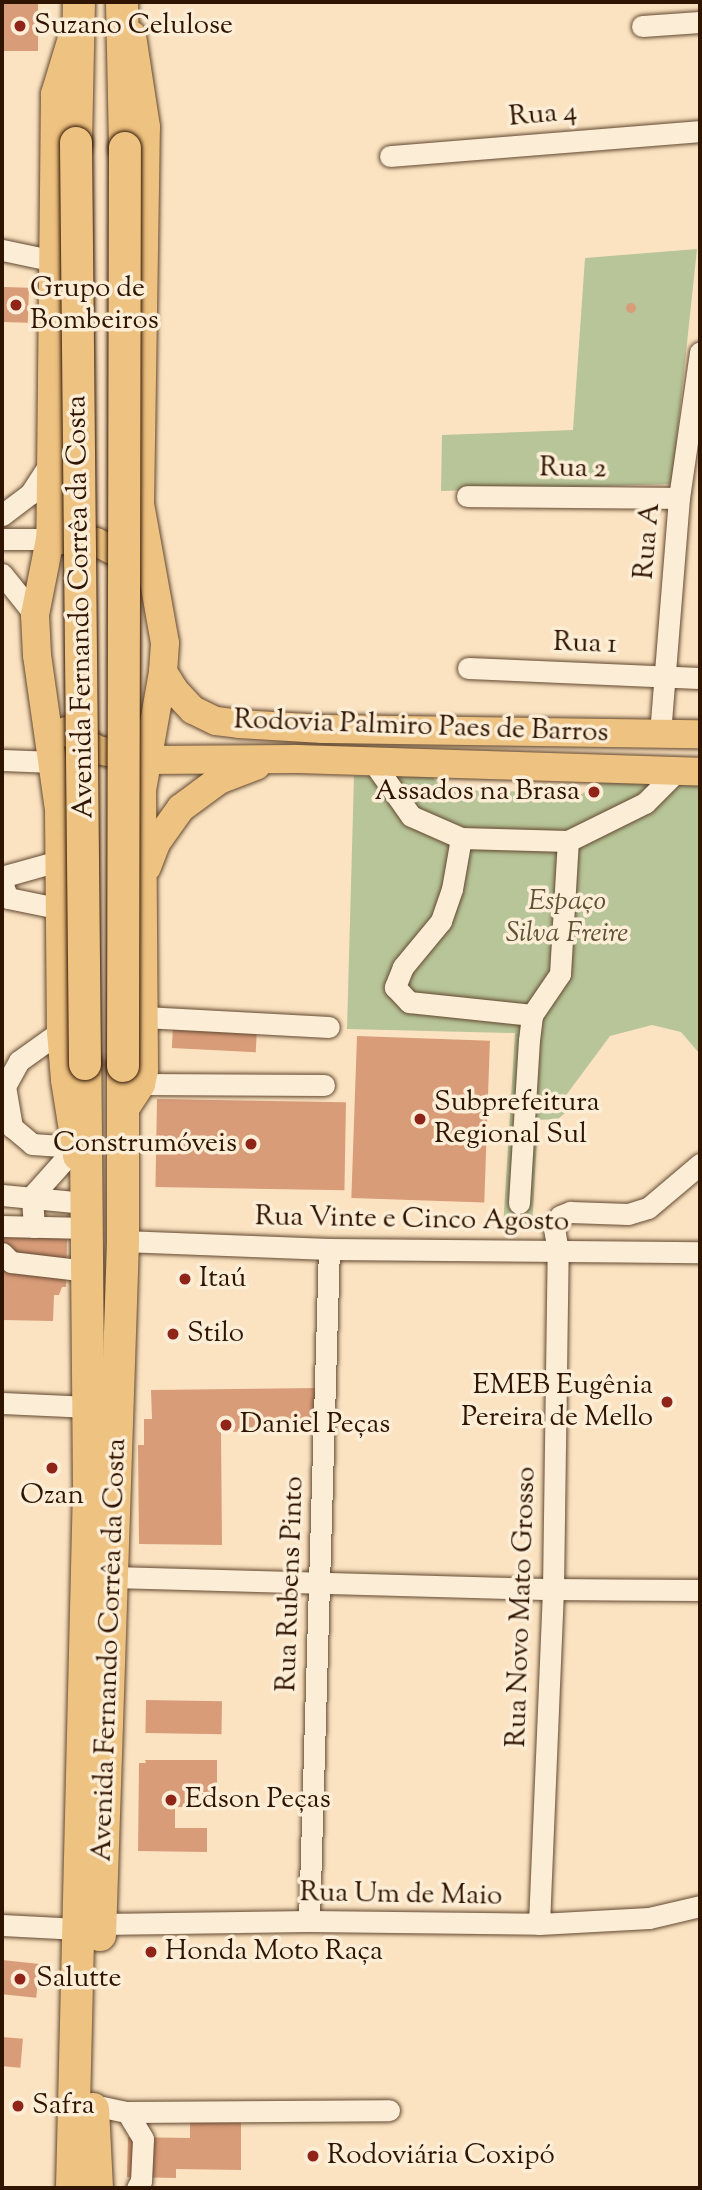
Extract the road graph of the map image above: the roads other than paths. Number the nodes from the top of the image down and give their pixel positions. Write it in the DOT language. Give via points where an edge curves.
graph roads {
  1 [pos="123,2"];
  2 [pos="78,13"];
  3 [pos="700,22"];
  4 [pos="642,26"];
  5 [pos="700,131"];
  6 [pos="390,156"];
  7 [pos="2,250"];
  8 [pos="54,261"];
  9 [pos="700,353"];
  10 [pos="52,460"];
  11 [pos="467,496"];
  12 [pos="679,498"];
  13 [pos="2,515"];
  14 [pos="2,538"];
  15 [pos="50,539"];
  16 [pos="2,574"];
  17 [pos="154,578"];
  18 [pos="35,615"];
  19 [pos="468,668"];
  20 [pos="163,672"];
  21 [pos="664,675"];
  22 [pos="700,678"];
  23 [pos="43,693"];
  24 [pos="660,734"];
  25 [pos="700,734"];
  26 [pos="2,760"];
  27 [pos="146,760"];
  28 [pos="296,760"];
  29 [pos="54,762"];
  30 [pos="373,762"];
  31 [pos="687,772"];
  32 [pos="461,838"];
  33 [pos="568,841"];
  34 [pos="62,860"];
  35 [pos="143,883"];
  36 [pos="62,909"];
  37 [pos="532,1015"];
  38 [pos="144,1017"];
  39 [pos="329,1027"];
  40 [pos="61,1031"];
  41 [pos="132,1075"];
  42 [pos="324,1085"];
  43 [pos="76,1147"];
  44 [pos="700,1164"];
  45 [pos="2,1195"];
  46 [pos="32,1196"];
  47 [pos="519,1203"];
  48 [pos="86,1207"];
  49 [pos="2,1226"];
  50 [pos="34,1227"];
  51 [pos="123,1241"];
  52 [pos="329,1249"];
  53 [pos="558,1251"];
  54 [pos="700,1252"];
  55 [pos="2,1253"];
  56 [pos="88,1271"];
  57 [pos="2,1403"];
  58 [pos="90,1407"];
  59 [pos="113,1577"];
  60 [pos="319,1584"];
  61 [pos="553,1589"];
  62 [pos="700,1590"];
  63 [pos="700,1906"];
  64 [pos="309,1921"];
  65 [pos="539,1924"];
  66 [pos="2,1925"];
  67 [pos="90,1927"];
  68 [pos="93,2105"];
  69 [pos="389,2110"];
  70 [pos="127,2112"];
  71 [pos="72,2188"];
  72 [pos="97,2188"];
  73 [pos="137,2188"];
  1 -- 17 [label="main road, Avenida Fernando Corrêa da Costa" via="138,57 146,127 140,504"];
  1 -- 41 [label="highway, Avenida Fernando Corrêa da Costa, bridge"];
  2 -- 8 [label="main road, Avenida Fernando Corrêa da Costa" via="55,94"];
  2 -- 48 [label="highway, Avenida Fernando Corrêa da Costa, bridge"];
  3 -- 4 [label="street"];
  5 -- 6 [label="street, Rua 4"];
  7 -- 8 [label="street"];
  8 -- 10 [label="main road, Avenida Fernando Corrêa da Costa"];
  9 -- 12 [label="street, Rua A"];
  10 -- 13 [label="street" via="30,494"];
  10 -- 15 [label="main road, Avenida Fernando Corrêa da Costa"];
  11 -- 12 [label="street, Rua 2"];
  12 -- 21 [label="street, Rua A"];
  14 -- 15 [label="street"];
  15 -- 17 [label="main road" via="96,542 129,556"];
  15 -- 18 [label="main road, Avenida Fernando Corrêa da Costa"];
  16 -- 18 [label="street"];
  17 -- 20 [label="main road, Avenida Fernando Corrêa da Costa" via="164,625"];
  18 -- 23 [label="main road, Avenida Fernando Corrêa da Costa"];
  19 -- 21 [label="street, Rua 1"];
  20 -- 24 [label="main road, Rodovia Palmiro Paes de Barros" via="193,710 239,724"];
  20 -- 27 [label="main road, Avenida Fernando Corrêa da Costa"];
  21 -- 22 [label="street, Rua 1"];
  21 -- 24 [label="street, Rua A"];
  23 -- 27 [label="main road, Rodovia Palmiro Paes de Barros" via="55,719 76,738 111,754"];
  23 -- 29 [label="main road, Avenida Fernando Corrêa da Costa"];
  24 -- 25 [label="main road, Rodovia Palmiro Paes de Barros"];
  26 -- 29 [label="street"];
  27 -- 28 [label="main road, Rodovia Palmiro Paes de Barros"];
  27 -- 35 [label="main road, Avenida Fernando Corrêa da Costa"];
  28 -- 30 [label="main road, Rodovia Palmiro Paes de Barros"];
  28 -- 35 [label="main road" via="236,772 195,795 156,843"];
  29 -- 34 [label="main road, Avenida Fernando Corrêa da Costa"];
  30 -- 31 [label="main road, Rodovia Palmiro Paes de Barros"];
  30 -- 32 [label="street" via="411,816"];
  31 -- 33 [label="street" via="645,803"];
  32 -- 33 [label="street"];
  32 -- 37 [label="street" via="441,921 403,968 396,987 408,1002"];
  33 -- 37 [label="street" via="560,974"];
  34 -- 36 [label="main road, Avenida Fernando Corrêa da Costa"];
  34 -- 36 [label="street" via="5,876 3,886 8,898"];
  35 -- 38 [label="main road, Avenida Fernando Corrêa da Costa"];
  36 -- 40 [label="main road, Avenida Fernando Corrêa da Costa"];
  37 -- 47 [label="street"];
  38 -- 39 [label="street"];
  38 -- 41 [label="main road, Avenida Fernando Corrêa da Costa"];
  40 -- 43 [label="main road, Avenida Fernando Corrêa da Costa"];
  40 -- 43 [label="street" via="19,1060 5,1086 12,1127 32,1144"];
  41 -- 42 [label="street"];
  41 -- 51 [label="highway, Avenida Fernando Corrêa da Costa" via="123,1112"];
  43 -- 46 [label="street"];
  43 -- 48 [label="main road, Avenida Fernando Corrêa da Costa"];
  44 -- 53 [label="street, Rua Novo Mato Grosso" via="648,1208 628,1214 570,1212 560,1216 554,1228"];
  45 -- 46 [label="street"];
  46 -- 48 [label="street"];
  46 -- 50 [label="street"];
  48 -- 50 [label="street"];
  48 -- 56 [label="highway, Avenida Fernando Corrêa da Costa"];
  49 -- 50 [label="street"];
  51 -- 52 [label="street, Rua Vinte e Cinco Agosto"];
  51 -- 59 [label="highway, Avenida Fernando Corrêa da Costa"];
  52 -- 53 [label="street, Rua Vinte e Cinco Agosto"];
  52 -- 60 [label="street, Rua Rubens Pinto"];
  53 -- 54 [label="street, Rua Vinte e Cinco Agosto"];
  53 -- 61 [label="street, Rua Novo Mato Grosso"];
  55 -- 56 [label="street" via="11,1262"];
  56 -- 58 [label="highway, Avenida Fernando Corrêa da Costa"];
  57 -- 58 [label="street"];
  58 -- 67 [label="highway, Avenida Fernando Corrêa da Costa"];
  59 -- 60 [label="street"];
  59 -- 67 [label="highway, Avenida Fernando Corrêa da Costa"];
  60 -- 61 [label="street"];
  60 -- 64 [label="street, Rua Rubens Pinto"];
  61 -- 62 [label="street"];
  61 -- 65 [label="street, Rua Novo Mato Grosso"];
  63 -- 65 [label="street, Rua Um de Maio" via="649,1918"];
  64 -- 65 [label="street, Rua Um de Maio"];
  64 -- 67 [label="street, Rua Um de Maio"];
  66 -- 67 [label="street, Rua Um de Maio"];
  67 -- 68 [label="highway, Avenida Fernando Corrêa da Costa"];
  67 -- 71 [label="highway, Avenida Fernando Corrêa da Costa"];
  68 -- 70 [label="street"];
  68 -- 72 [label="highway, Avenida Fernando Corrêa da Costa"];
  69 -- 70 [label="street"];
  70 -- 73 [label="street" via="143,2139"];
}
